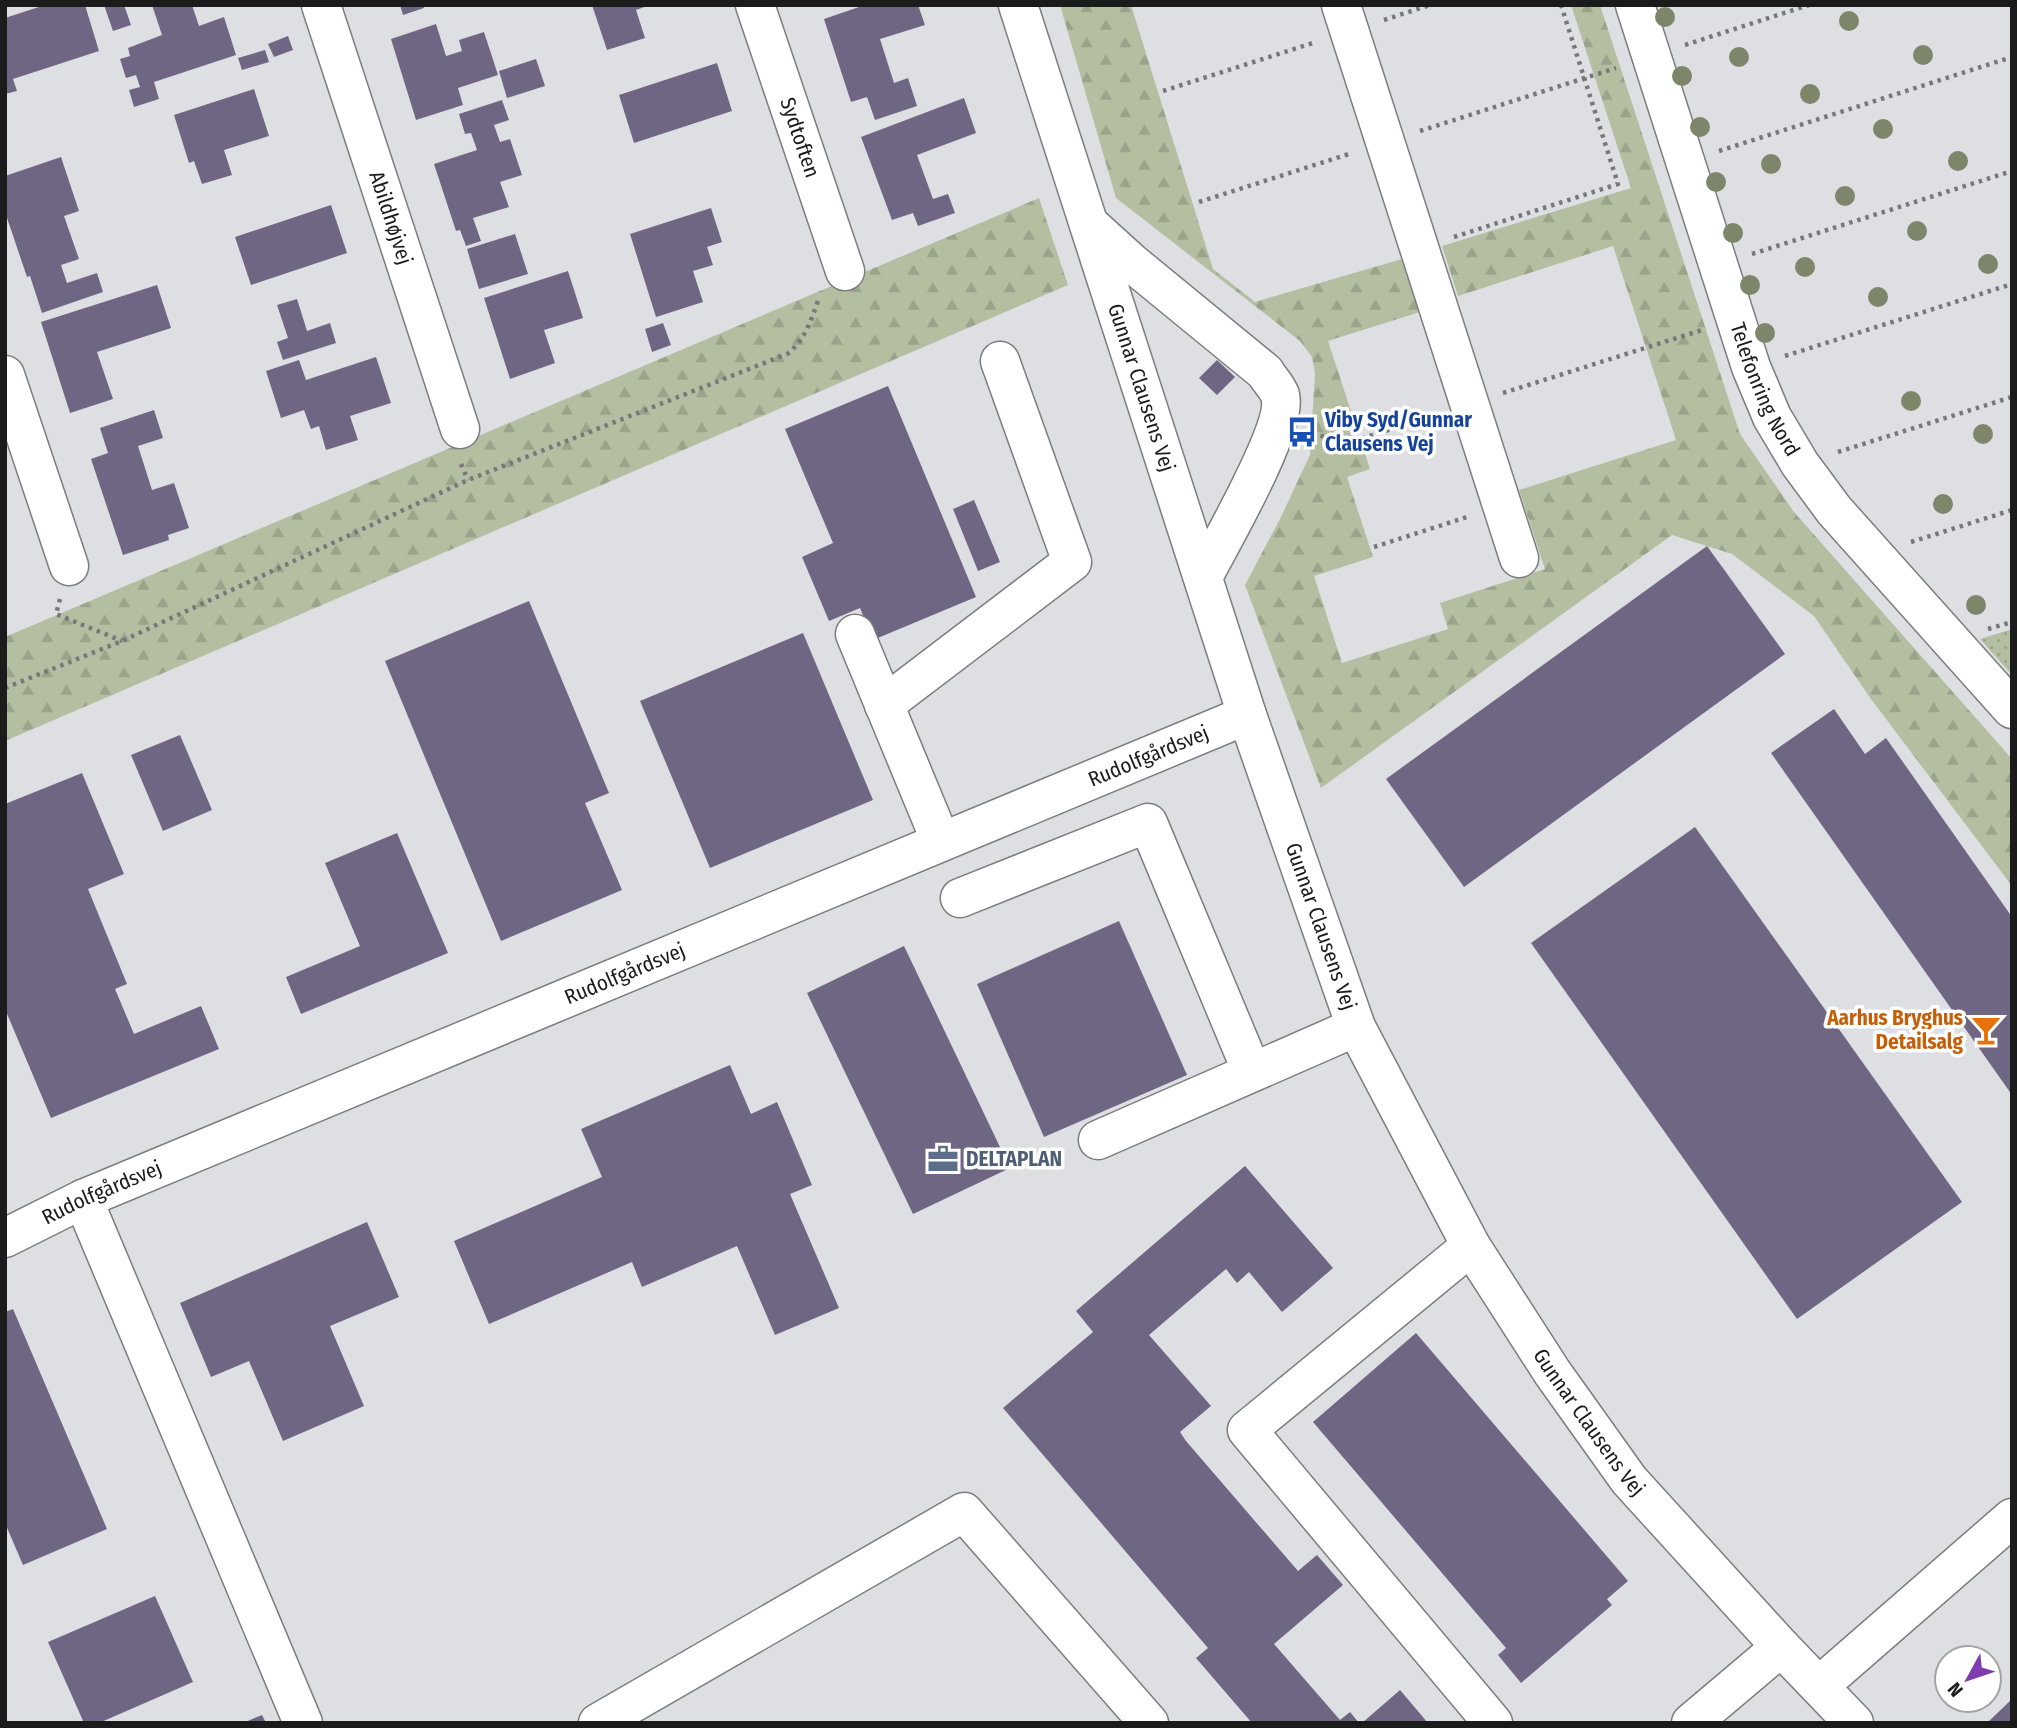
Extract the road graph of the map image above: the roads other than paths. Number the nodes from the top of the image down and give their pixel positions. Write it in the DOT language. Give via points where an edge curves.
graph roads {
  1 [pos="321,5"];
  2 [pos="755,5"];
  3 [pos="1018,5"];
  4 [pos="1635,5"];
  5 [pos="1345,18"];
  6 [pos="1089,224"];
  7 [pos="845,271"];
  8 [pos="1000,361"];
  9 [pos="5,375"];
  10 [pos="460,429"];
  11 [pos="1519,558"];
  12 [pos="69,566"];
  13 [pos="1203,577"];
  14 [pos="855,634"];
  15 [pos="884,705"];
  16 [pos="2012,709"];
  17 [pos="1247,715"];
  18 [pos="993,822"];
  19 [pos="941,842"];
  20 [pos="1016,875"];
  21 [pos="960,898"];
  22 [pos="1356,1027"];
  23 [pos="1252,1072"];
  24 [pos="1098,1140"];
  25 [pos="83,1199"];
  26 [pos="5,1238"];
  27 [pos="1471,1246"];
  28 [pos="2012,1518"];
  29 [pos="1781,1647"];
  30 [pos="1819,1686"];
  31 [pos="303,1723"];
  32 [pos="598,1723"];
  33 [pos="1149,1723"];
  34 [pos="1493,1723"];
  35 [pos="1691,1723"];
  36 [pos="1854,1723"];
  1 -- 10 [label="street, Abildhøjvej"];
  2 -- 7 [label="street, Sydtoften"];
  3 -- 6 [label="street, Gunnar Clausens Vej"];
  4 -- 16 [label="street, Telefonring Nord" via="1633,62 1685,162 1751,367 1772,417 1834,510"];
  5 -- 11 [label="street"];
  6 -- 13 [label="street, Gunnar Clausens Vej"];
  6 -- 13 [label="street" via="1265,372 1280,396 1277,426 1268,450"];
  8 -- 15 [label="street" via="1072,562"];
  9 -- 12 [label="street"];
  13 -- 17 [label="street, Gunnar Clausens Vej"];
  14 -- 15 [label="street"];
  15 -- 19 [label="street"];
  17 -- 18 [label="street, Rudolfgårdsvej"];
  17 -- 22 [label="street, Gunnar Clausens Vej"];
  18 -- 19 [label="street, Rudolfgårdsvej"];
  18 -- 20 [label="street"];
  19 -- 25 [label="street, Rudolfgårdsvej"];
  20 -- 21 [label="street"];
  20 -- 23 [label="street" via="1149,822"];
  22 -- 23 [label="street"];
  22 -- 27 [label="street, Gunnar Clausens Vej"];
  23 -- 24 [label="street"];
  25 -- 26 [label="street, Rudolfgårdsvej"];
  25 -- 31 [label="street"];
  27 -- 29 [label="street, Gunnar Clausens Vej" via="1629,1480"];
  27 -- 34 [label="street" via="1247,1430"];
  28 -- 30 [label="street"];
  29 -- 30 [label="street, Gunnar Clausens Vej"];
  29 -- 35 [label="street"];
  30 -- 36 [label="street, Gunnar Clausens Vej"];
  32 -- 33 [label="street" via="964,1512"];
}
